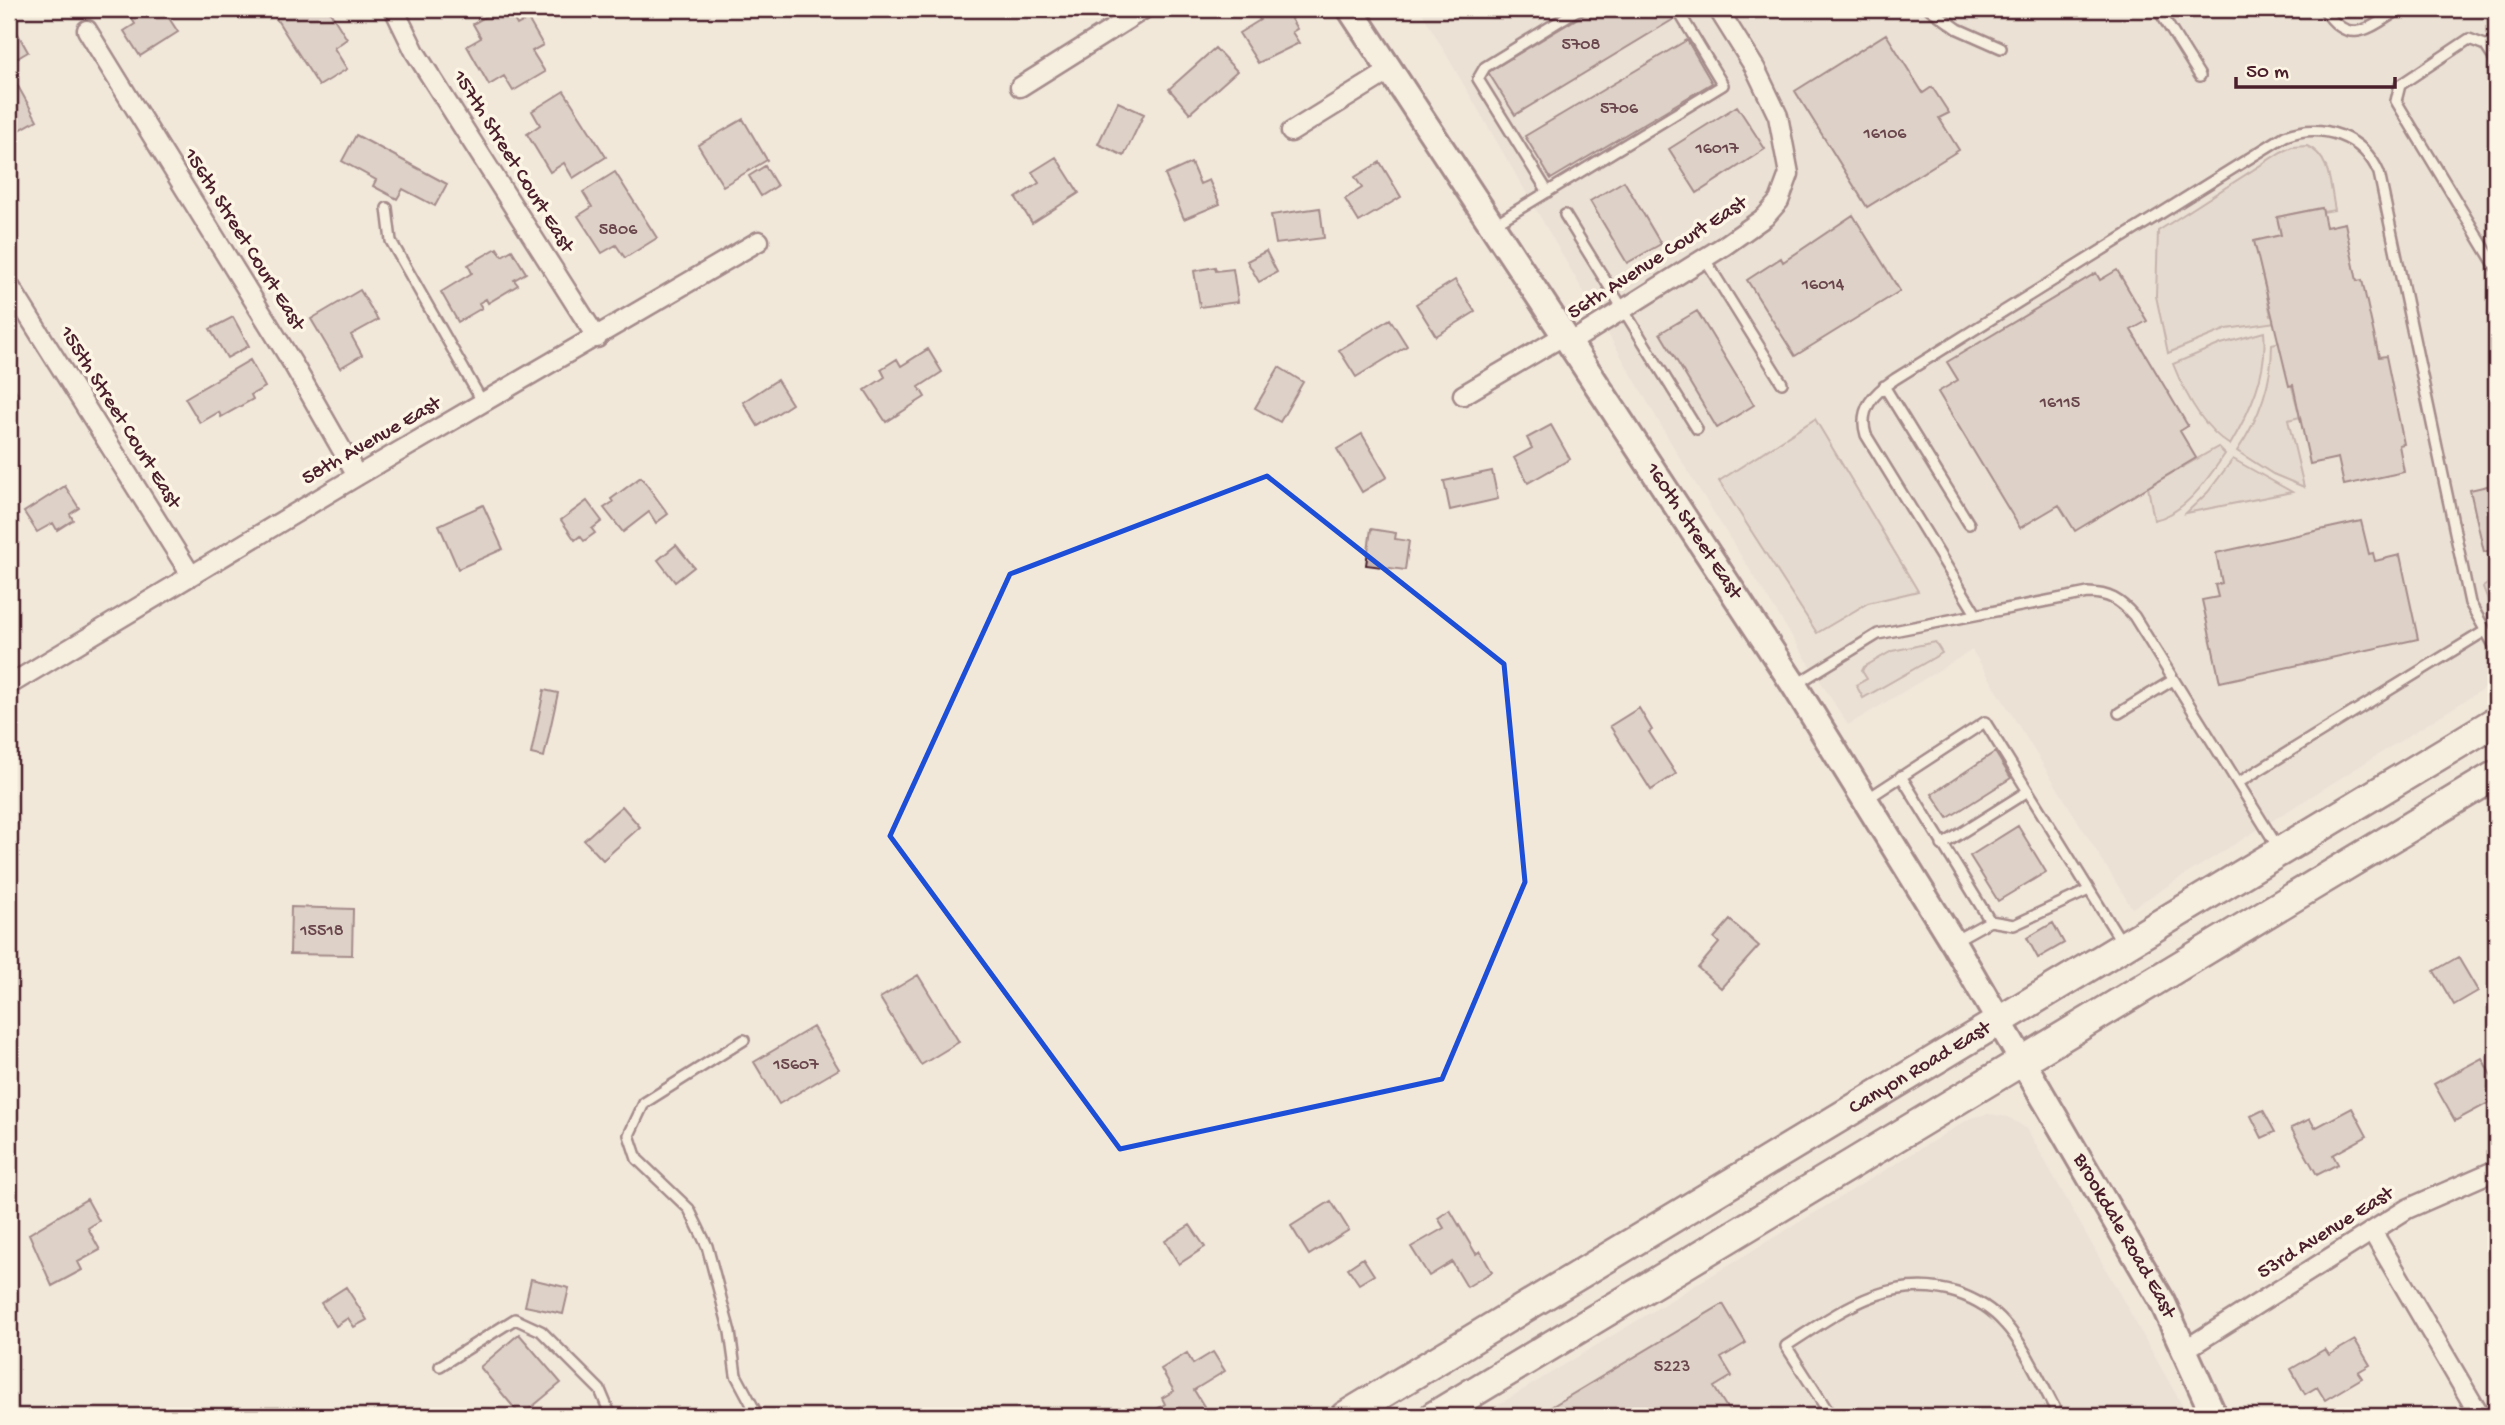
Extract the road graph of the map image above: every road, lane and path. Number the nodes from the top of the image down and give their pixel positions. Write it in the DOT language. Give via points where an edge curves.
graph roads {
  1 [pos="394,9"];
  2 [pos="1143,9"];
  3 [pos="1350,9"];
  4 [pos="1579,9"];
  5 [pos="1677,9"];
  6 [pos="1718,9"];
  7 [pos="1930,9"];
  8 [pos="2158,9"];
  9 [pos="2324,9"];
  10 [pos="2400,9"];
  11 [pos="87,30"];
  12 [pos="2001,48"];
  13 [pos="2496,62"];
  14 [pos="1391,70"];
  15 [pos="2200,76"];
  16 [pos="1020,87"];
  17 [pos="1291,132"];
  18 [pos="1548,192"];
  19 [pos="387,208"];
  20 [pos="1565,215"];
  21 [pos="1492,226"];
  22 [pos="759,241"];
  23 [pos="1704,258"];
  24 [pos="2496,267"];
  25 [pos="9,285"];
  26 [pos="1624,309"];
  27 [pos="597,338"];
  28 [pos="1566,340"];
  29 [pos="1782,383"];
  30 [pos="1884,386"];
  31 [pos="1463,395"];
  32 [pos="483,403"];
  33 [pos="1697,429"];
  34 [pos="357,476"];
  35 [pos="1969,524"];
  36 [pos="191,575"];
  37 [pos="1976,614"];
  38 [pos="2485,631"];
  39 [pos="2496,649"];
  40 [pos="2173,680"];
  41 [pos="9,685"];
  42 [pos="1794,685"];
  43 [pos="2119,713"];
  44 [pos="2496,721"];
  45 [pos="2496,775"];
  46 [pos="1901,776"];
  47 [pos="2238,783"];
  48 [pos="2028,791"];
  49 [pos="1865,800"];
  50 [pos="1942,845"];
  51 [pos="2280,851"];
  52 [pos="2089,890"];
  53 [pos="1990,921"];
  54 [pos="1953,942"];
  55 [pos="2124,946"];
  56 [pos="2001,1021"];
  57 [pos="744,1040"];
  58 [pos="2025,1061"];
  59 [pos="2496,1170"];
  60 [pos="2372,1231"];
  61 [pos="2186,1349"];
  62 [pos="440,1366"];
  63 [pos="611,1416"];
  64 [pos="758,1416"];
  65 [pos="1345,1416"];
  66 [pos="1434,1416"];
  67 [pos="1830,1416"];
  68 [pos="2059,1416"];
  69 [pos="2214,1416"];
  70 [pos="2480,1416"];
  1 -- 27 [label="street, 157th Street Court East" via="415,52"];
  2 -- 16 [label="street"];
  3 -- 14 [label="main road, 160th Street East"];
  4 -- 18 [label="lane" via="1485,68 1478,79"];
  5 -- 18 [label="lane" via="1723,85"];
  6 -- 23 [label="street, 56th Avenue Court East" via="1778,116 1789,174 1779,201 1765,217"];
  7 -- 12 [label="lane" via="1958,29"];
  8 -- 15 [label="lane"];
  9 -- 10 [label="lane" via="2332,22 2354,32"];
  11 -- 34 [label="street, 156th Street Court East"];
  13 -- 24 [label="lane" via="2485,45 2469,38 2400,85 2396,101"];
  14 -- 17 [label="street"];
  14 -- 21 [label="main road, 160th Street East"];
  18 -- 21 [label="lane"];
  19 -- 32 [label="lane" via="391,241"];
  20 -- 26 [label="lane"];
  21 -- 28 [label="main road, 160th Street East"];
  22 -- 27 [label="street, 58th Avenue East"];
  23 -- 26 [label="street, 56th Avenue Court East"];
  23 -- 29 [label="lane"];
  25 -- 36 [label="street, 155th Street Court East"];
  26 -- 28 [label="street, 56th Avenue Court East"];
  26 -- 33 [label="lane"];
  27 -- 32 [label="street, 58th Avenue East"];
  28 -- 31 [label="street, 56th Avenue Court East"];
  28 -- 42 [label="main road, 160th Street East"];
  30 -- 35 [label="lane"];
  30 -- 37 [label="lane" via="1863,415 1866,435"];
  30 -- 38 [label="lane" via="2285,136 2315,129 2342,135 2367,153 2379,173 2470,603"];
  32 -- 34 [label="street, 58th Avenue East"];
  34 -- 36 [label="street, 58th Avenue East"];
  36 -- 41 [label="street, 58th Avenue East"];
  37 -- 40 [label="lane" via="2105,593 2134,615"];
  37 -- 42 [label="lane" via="1878,634"];
  38 -- 39 [label="lane"];
  38 -- 47 [label="lane"];
  40 -- 43 [label="lane"];
  40 -- 47 [label="lane"];
  42 -- 49 [label="main road, 160th Street East"];
  44 -- 51 [label="main road, Canyon Road East"];
  45 -- 58 [label="main road"];
  46 -- 48 [label="lane" via="1985,722"];
  46 -- 49 [label="lane"];
  46 -- 50 [label="lane"];
  47 -- 51 [label="lane"];
  48 -- 50 [label="lane"];
  48 -- 52 [label="lane"];
  49 -- 54 [label="main road, 160th Street East"];
  50 -- 53 [label="lane"];
  51 -- 55 [label="main road, Canyon Road East"];
  52 -- 53 [label="lane" via="2014,925"];
  52 -- 55 [label="lane"];
  53 -- 54 [label="lane"];
  54 -- 56 [label="main road, 160th Street East"];
  55 -- 56 [label="main road, Canyon Road East"];
  56 -- 58 [label="main road, 160th Street East"];
  56 -- 65 [label="main road, Canyon Road East"];
  57 -- 64 [label="lane" via="644,1103 629,1135 637,1159 689,1209 707,1246 730,1332 736,1375"];
  58 -- 61 [label="main road, Brookdale Road East"];
  58 -- 66 [label="main road"];
  59 -- 60 [label="street, 53rd Avenue East" via="2439,1193"];
  60 -- 61 [label="street, 53rd Avenue East"];
  60 -- 70 [label="street"];
  61 -- 69 [label="main road, Brookdale Road East"];
  62 -- 63 [label="lane" via="515,1319 541,1331 600,1390"];
  67 -- 68 [label="lane" via="1786,1346 1869,1296 1907,1286 1945,1289 1994,1313 2007,1326"];
}
